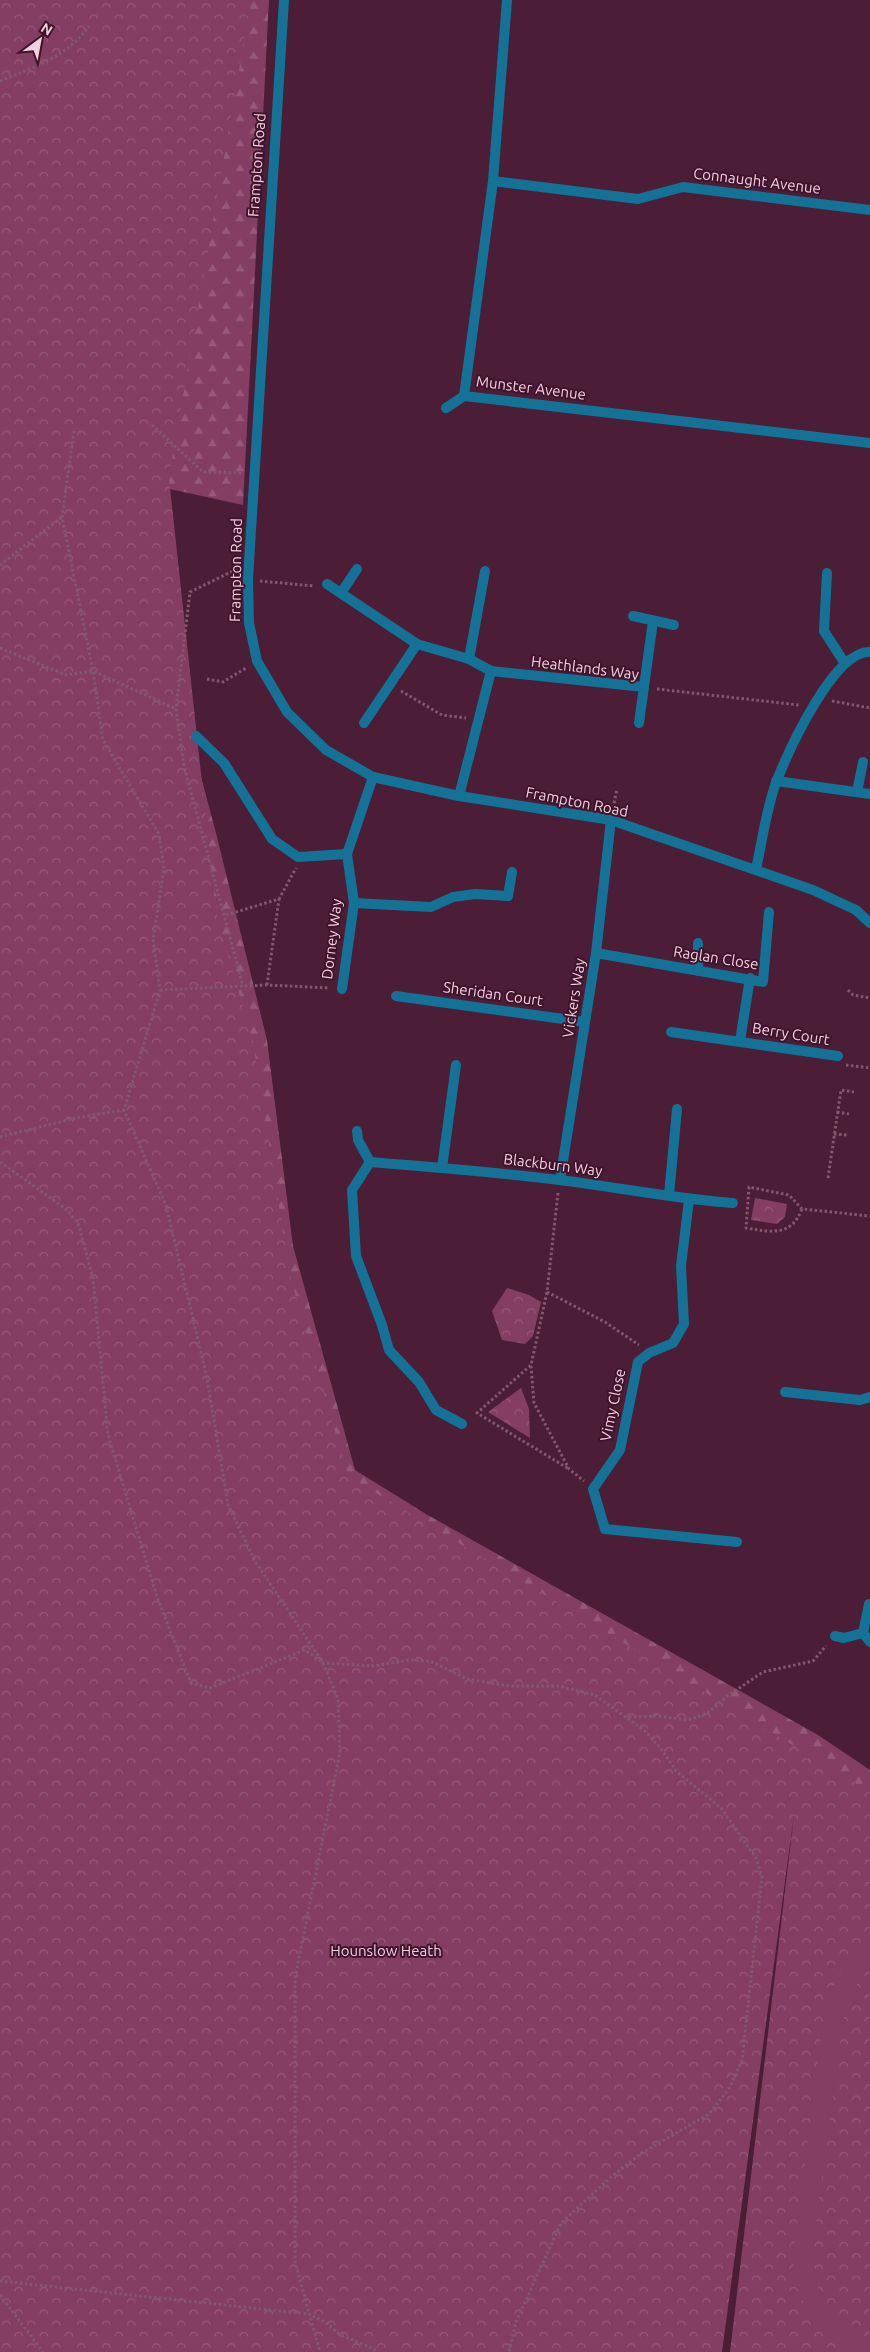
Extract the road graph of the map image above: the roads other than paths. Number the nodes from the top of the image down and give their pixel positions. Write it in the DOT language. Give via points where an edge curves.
graph roads {
  1 [pos="284,0"];
  2 [pos="507,0"];
  3 [pos="493,181"];
  4 [pos="870,210"];
  5 [pos="464,396"];
  6 [pos="446,408"];
  7 [pos="870,443"];
  8 [pos="356,569"];
  9 [pos="485,571"];
  10 [pos="827,573"];
  11 [pos="327,584"];
  12 [pos="341,593"];
  13 [pos="634,616"];
  14 [pos="653,621"];
  15 [pos="674,625"];
  16 [pos="417,644"];
  17 [pos="870,652"];
  18 [pos="469,659"];
  19 [pos="844,662"];
  20 [pos="491,671"];
  21 [pos="644,687"];
  22 [pos="364,723"];
  23 [pos="639,723"];
  24 [pos="196,736"];
  25 [pos="863,762"];
  26 [pos="373,778"];
  27 [pos="776,781"];
  28 [pos="857,792"];
  29 [pos="870,794"];
  30 [pos="460,796"];
  31 [pos="611,820"];
  32 [pos="347,854"];
  33 [pos="756,869"];
  34 [pos="512,872"];
  35 [pos="354,903"];
  36 [pos="769,912"];
  37 [pos="870,923"];
  38 [pos="698,943"];
  39 [pos="596,953"];
  40 [pos="698,971"];
  41 [pos="750,978"];
  42 [pos="342,989"];
  43 [pos="396,996"];
  44 [pos="585,1022"];
  45 [pos="670,1032"];
  46 [pos="740,1041"];
  47 [pos="838,1056"];
  48 [pos="456,1065"];
  49 [pos="677,1109"];
  50 [pos="357,1131"];
  51 [pos="370,1162"];
  52 [pos="442,1168"];
  53 [pos="560,1180"];
  54 [pos="669,1195"];
  55 [pos="688,1200"];
  56 [pos="733,1203"];
  57 [pos="785,1392"];
  58 [pos="870,1397"];
  59 [pos="462,1424"];
  60 [pos="737,1542"];
  61 [pos="869,1604"];
  62 [pos="862,1633"];
  63 [pos="835,1636"];
  64 [pos="870,1642"];
  1 -- 26 [label="street, Frampton Road" via="248,564 249,623 257,661 286,712 326,750"];
  2 -- 3 [label="street, Munster Avenue"];
  3 -- 4 [label="street, Connaught Avenue" via="638,199 684,187"];
  3 -- 5 [label="street, Munster Avenue"];
  5 -- 6 [label="street"];
  5 -- 7 [label="street, Munster Avenue"];
  8 -- 12 [label="street"];
  9 -- 18 [label="street"];
  10 -- 19 [label="street" via="824,631"];
  11 -- 12 [label="street, Heathlands Way"];
  12 -- 16 [label="street, Heathlands Way"];
  13 -- 14 [label="street"];
  14 -- 15 [label="street"];
  14 -- 21 [label="street"];
  16 -- 18 [label="street, Heathlands Way"];
  16 -- 22 [label="street"];
  17 -- 19 [label="street"];
  18 -- 20 [label="street, Heathlands Way"];
  19 -- 27 [label="street" via="817,699"];
  20 -- 21 [label="street, Heathlands Way"];
  20 -- 30 [label="street"];
  21 -- 23 [label="street, Heathlands Way"];
  24 -- 32 [label="street" via="224,763 272,839 298,857"];
  25 -- 28 [label="street"];
  26 -- 30 [label="street, Frampton Road"];
  26 -- 32 [label="street, Dorney Way"];
  27 -- 28 [label="street"];
  27 -- 33 [label="street"];
  28 -- 29 [label="street"];
  30 -- 31 [label="street, Frampton Road"];
  31 -- 33 [label="street, Frampton Road"];
  31 -- 39 [label="street, Vickers Way"];
  32 -- 35 [label="street, Dorney Way"];
  33 -- 37 [label="street, Frampton Road" via="856,910"];
  34 -- 35 [label="street" via="508,896 475,894 454,897 431,907"];
  35 -- 42 [label="street, Dorney Way"];
  36 -- 41 [label="street, Raglan Close" via="763,982"];
  38 -- 40 [label="street"];
  39 -- 40 [label="street, Raglan Close"];
  39 -- 44 [label="street, Vickers Way"];
  40 -- 41 [label="street, Raglan Close"];
  41 -- 46 [label="street, Berry Court"];
  43 -- 44 [label="street, Sheridan Court"];
  44 -- 53 [label="street, Vickers Way"];
  45 -- 46 [label="street, Berry Court"];
  46 -- 47 [label="street, Berry Court"];
  48 -- 52 [label="street"];
  49 -- 54 [label="street"];
  50 -- 51 [label="street" via="358,1140"];
  51 -- 52 [label="street, Blackburn Way"];
  51 -- 59 [label="street" via="352,1190 356,1256 389,1350 419,1382 436,1410"];
  52 -- 53 [label="street, Blackburn Way"];
  53 -- 54 [label="street, Blackburn Way"];
  54 -- 55 [label="street, Blackburn Way"];
  55 -- 56 [label="street, Blackburn Way"];
  55 -- 60 [label="street, Vimy Close" via="681,1266 684,1324 673,1343 649,1353 638,1362 620,1450 593,1489 605,1529"];
  57 -- 58 [label="street" via="860,1400"];
  61 -- 62 [label="street"];
  62 -- 63 [label="street" via="844,1638"];
  62 -- 64 [label="street"];
}
